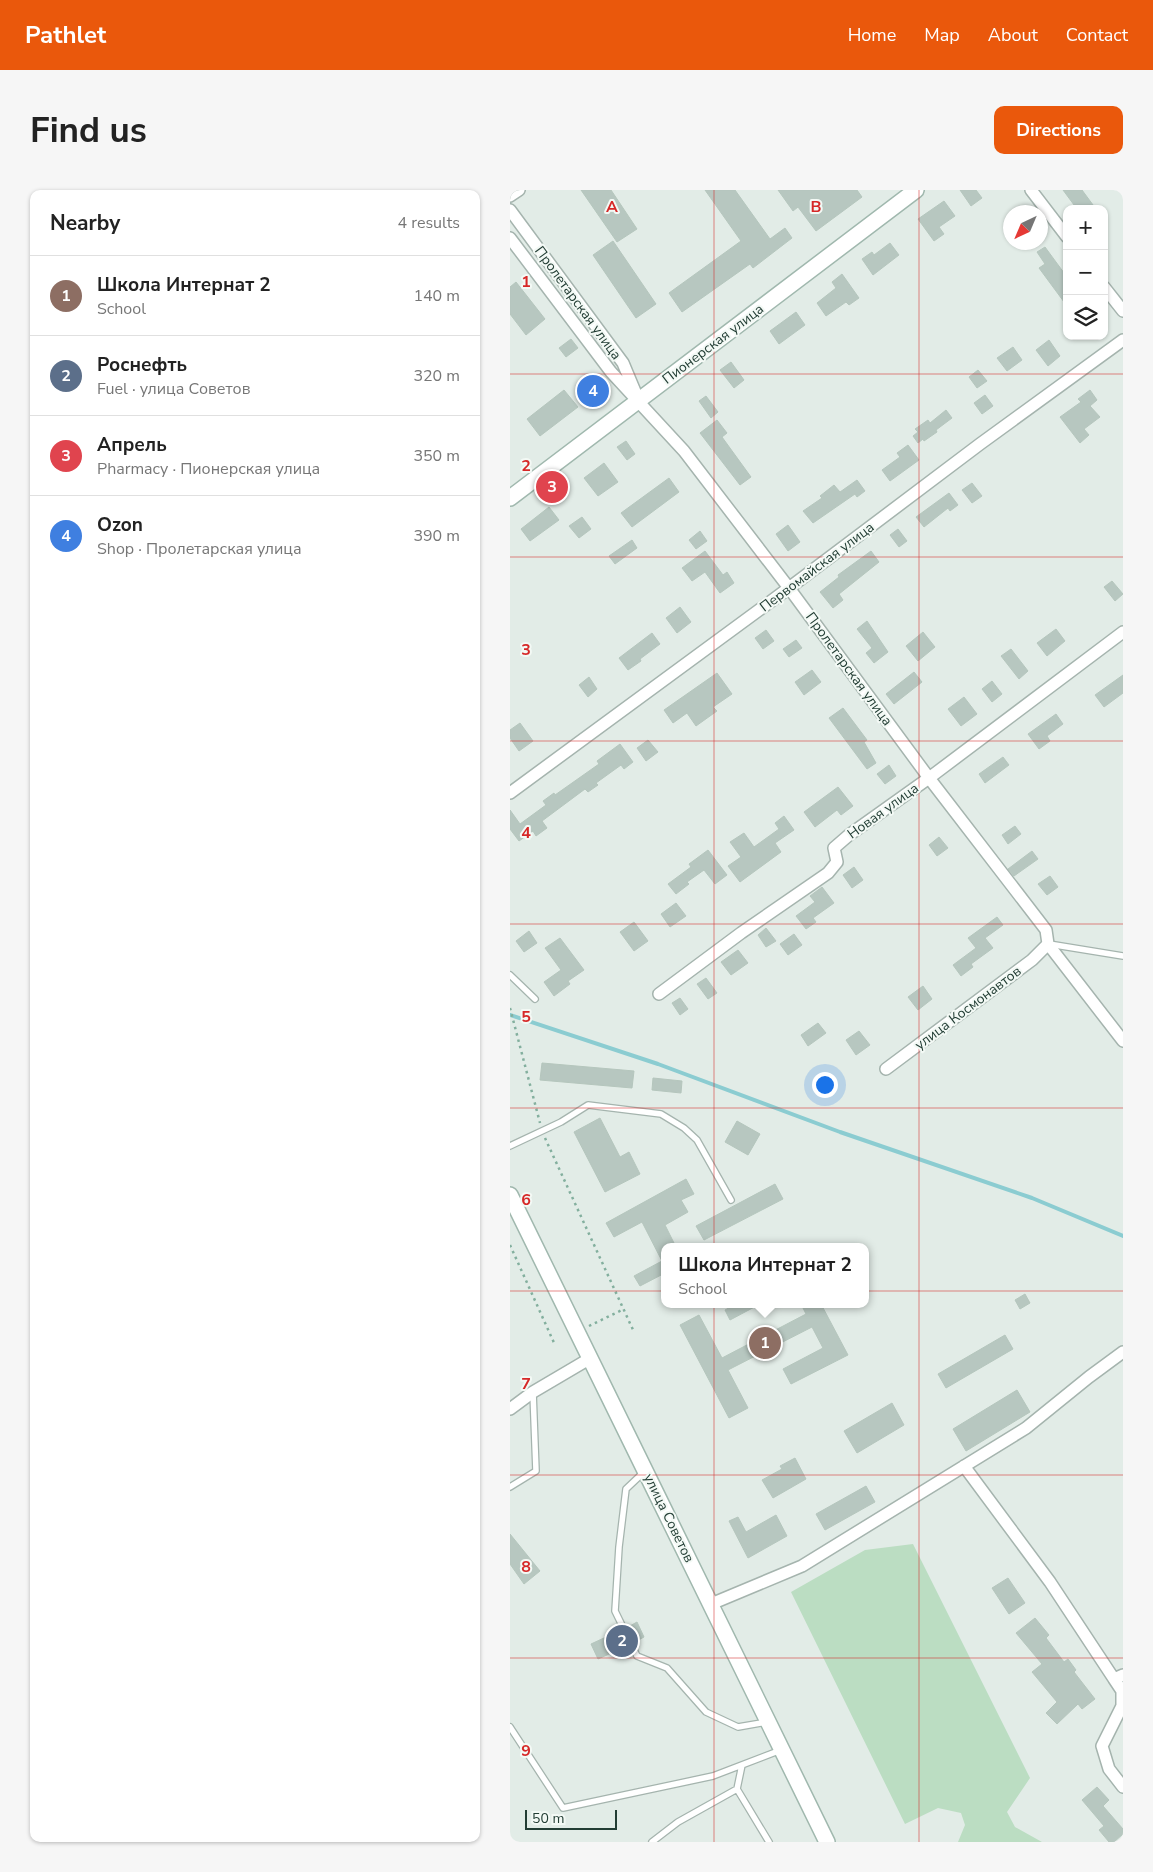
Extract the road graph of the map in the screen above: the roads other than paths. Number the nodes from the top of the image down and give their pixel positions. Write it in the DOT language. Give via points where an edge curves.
graph roads {
  1 [pos="519,190"];
  2 [pos="916,190"];
  3 [pos="1031,190"];
  4 [pos="510,196"];
  5 [pos="510,210"];
  6 [pos="1063,232"];
  7 [pos="510,238"];
  8 [pos="1108,291"];
  9 [pos="1123,311"];
  10 [pos="1123,340"];
  11 [pos="638,400"];
  12 [pos="510,498"];
  13 [pos="789,588"];
  14 [pos="1123,632"];
  15 [pos="929,778"];
  16 [pos="510,793"];
  17 [pos="1048,944"];
  18 [pos="1123,956"];
  19 [pos="510,975"];
  20 [pos="659,994"];
  21 [pos="535,999"];
  22 [pos="1123,1041"];
  23 [pos="886,1070"];
  24 [pos="510,1146"];
  25 [pos="510,1195"];
  26 [pos="731,1200"];
  27 [pos="1123,1352"];
  28 [pos="589,1359"];
  29 [pos="533,1392"];
  30 [pos="510,1409"];
  31 [pos="964,1466"];
  32 [pos="645,1471"];
  33 [pos="510,1486"];
  34 [pos="711,1604"];
  35 [pos="1118,1677"];
  36 [pos="768,1722"];
  37 [pos="510,1727"];
  38 [pos="782,1750"];
  39 [pos="742,1765"];
  40 [pos="1123,1787"];
  41 [pos="737,1789"];
  42 [pos="652,1842"];
  43 [pos="769,1842"];
  44 [pos="827,1842"];
  1 -- 4 [label="street"];
  2 -- 11 [label="main road, Пионерская улица"];
  3 -- 6 [label="street"];
  5 -- 11 [label="street, Пролетарская улица" via="623,363"];
  7 -- 11 [label="street, Пролетарская улица" via="611,372"];
  8 -- 9 [label="street"];
  10 -- 13 [label="street, Первомайская улица"];
  11 -- 12 [label="main road, Пионерская улица"];
  11 -- 13 [label="street, Пролетарская улица" via="684,451"];
  13 -- 15 [label="street, Пролетарская улица"];
  13 -- 16 [label="street, Первомайская улица"];
  14 -- 15 [label="street, Новая улица"];
  15 -- 17 [label="street, Пролетарская улица" via="1046,930"];
  15 -- 20 [label="street, Новая улица" via="834,848 837,862 828,873"];
  17 -- 18 [label="lane"];
  17 -- 22 [label="street, Пролетарская улица"];
  17 -- 23 [label="street, улица Космонавтов" via="1032,960"];
  19 -- 21 [label="lane"];
  24 -- 26 [label="lane" via="588,1105 662,1114 697,1140"];
  25 -- 28 [label="main road, улица Советов"];
  27 -- 31 [label="street" via="1026,1428"];
  28 -- 29 [label="street"];
  28 -- 32 [label="main road, улица Советов"];
  29 -- 30 [label="street"];
  29 -- 33 [label="lane" via="536,1471"];
  31 -- 34 [label="street" via="802,1566"];
  31 -- 35 [label="street"];
  32 -- 34 [label="main road, улица Советов"];
  32 -- 36 [label="lane" via="626,1490 615,1611 637,1656 667,1668 706,1712 738,1727"];
  34 -- 36 [label="main road, улица Советов"];
  35 -- 40 [label="street" via="1122,1706 1102,1746 1109,1769"];
  36 -- 38 [label="main road, улица Советов"];
  37 -- 39 [label="lane" via="563,1808 713,1776"];
  38 -- 39 [label="lane"];
  38 -- 44 [label="main road, улица Советов"];
  39 -- 41 [label="lane"];
  41 -- 42 [label="lane" via="678,1822"];
  41 -- 43 [label="lane"];
}
